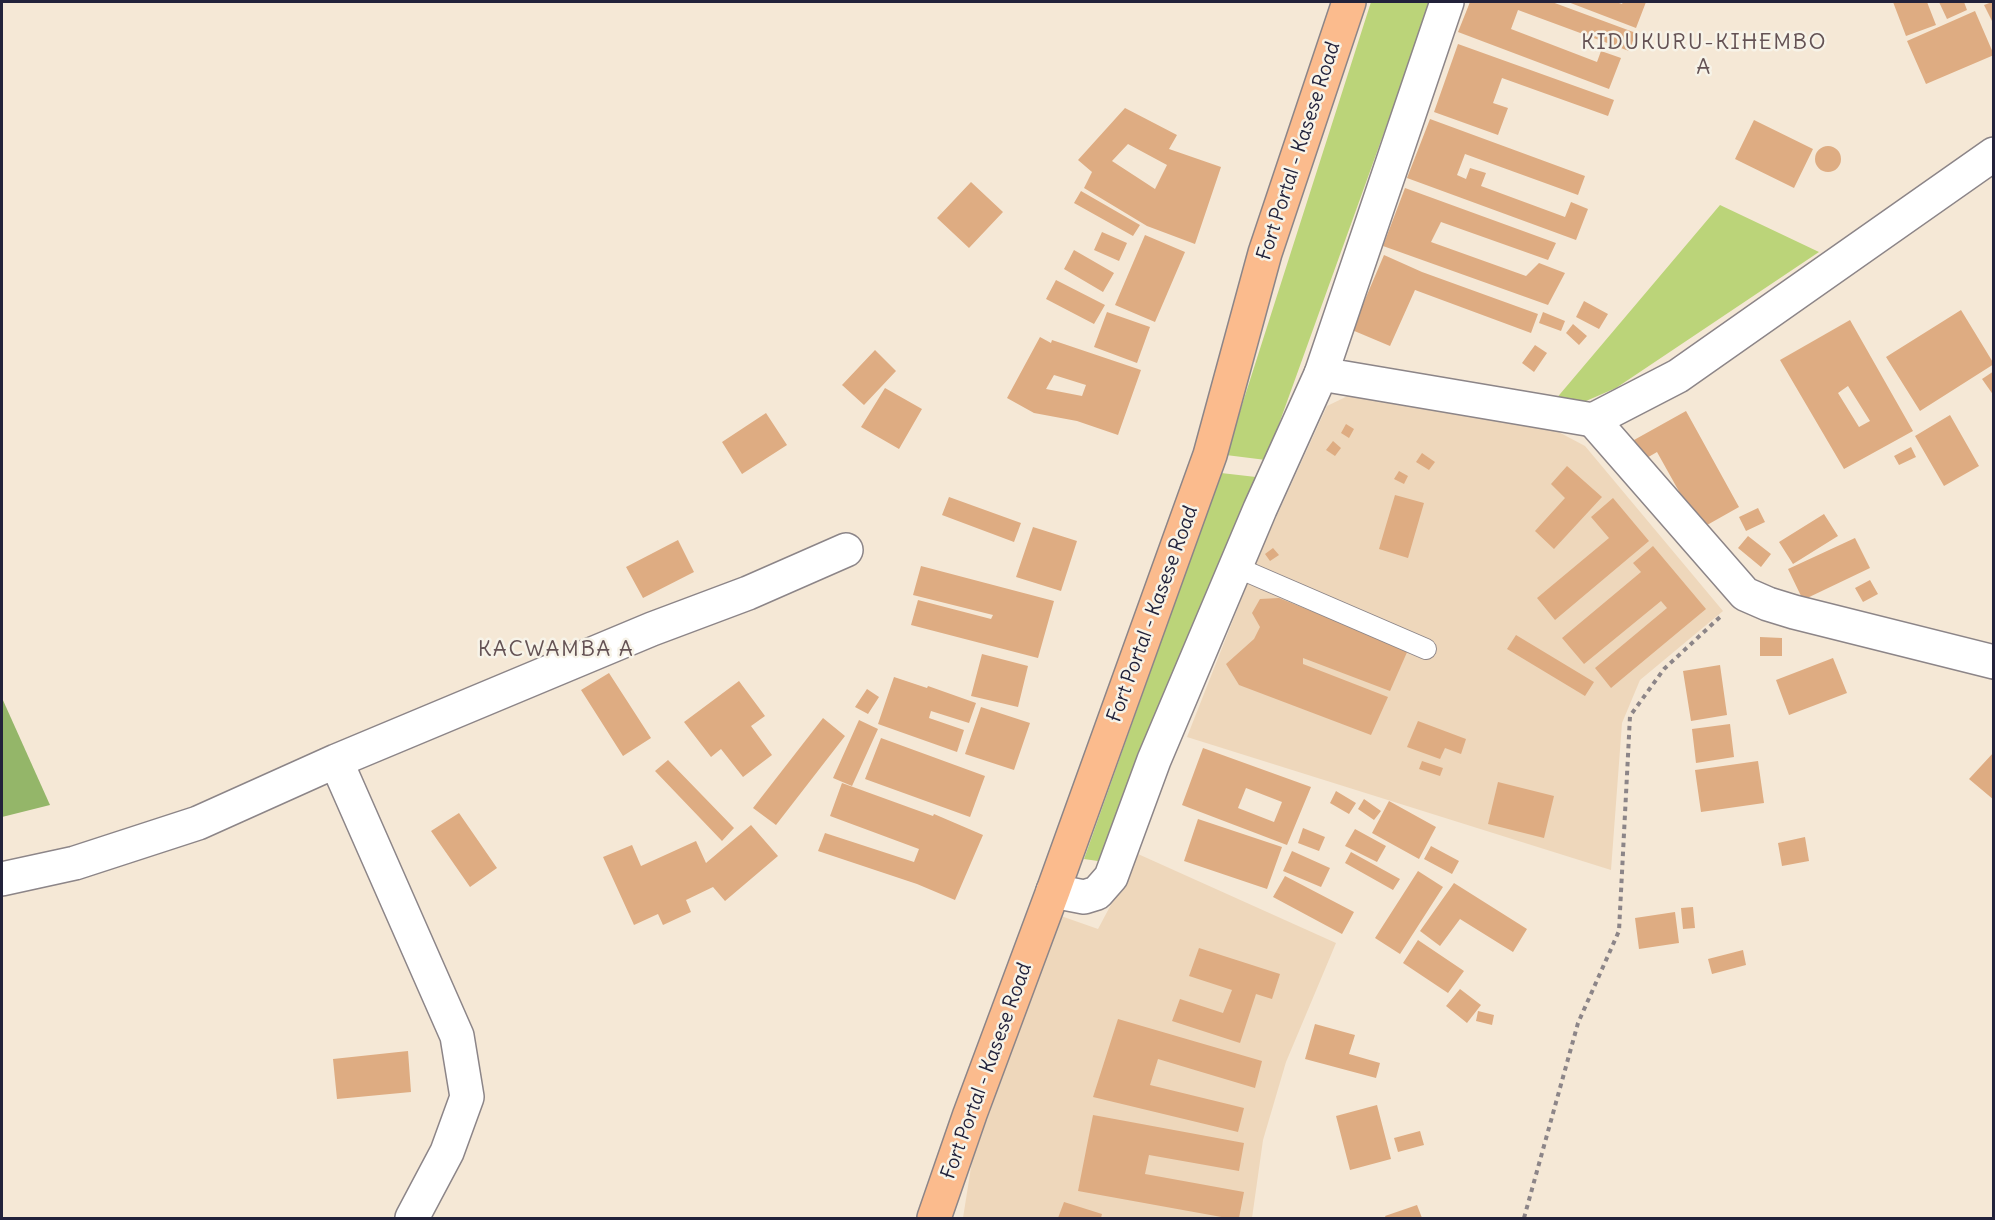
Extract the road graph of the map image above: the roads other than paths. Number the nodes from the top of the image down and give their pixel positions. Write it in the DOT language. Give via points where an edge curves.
graph roads {
  1 [pos="1349,2"];
  2 [pos="1447,2"];
  3 [pos="1994,154"];
  4 [pos="1321,374"];
  5 [pos="1593,420"];
  6 [pos="846,550"];
  7 [pos="1236,567"];
  8 [pos="1426,649"];
  9 [pos="1994,662"];
  10 [pos="336,761"];
  11 [pos="2,879"];
  12 [pos="1053,891"];
  13 [pos="412,1218"];
  14 [pos="934,1218"];
  1 -- 12 [label="highway, Fort Portal - Kasese Road" via="1265,254 1210,455"];
  2 -- 4 [label="street"];
  3 -- 5 [label="street" via="1678,376"];
  4 -- 5 [label="street"];
  4 -- 7 [label="street"];
  5 -- 9 [label="street" via="1745,594 1794,612"];
  6 -- 10 [label="street"];
  7 -- 8 [label="lane"];
  7 -- 12 [label="street" via="1154,760 1111,877 1097,893 1084,897"];
  10 -- 11 [label="street" via="198,823 75,863"];
  10 -- 13 [label="street" via="457,1036 467,1097 447,1152"];
  12 -- 14 [label="highway, Fort Portal - Kasese Road"];
}
